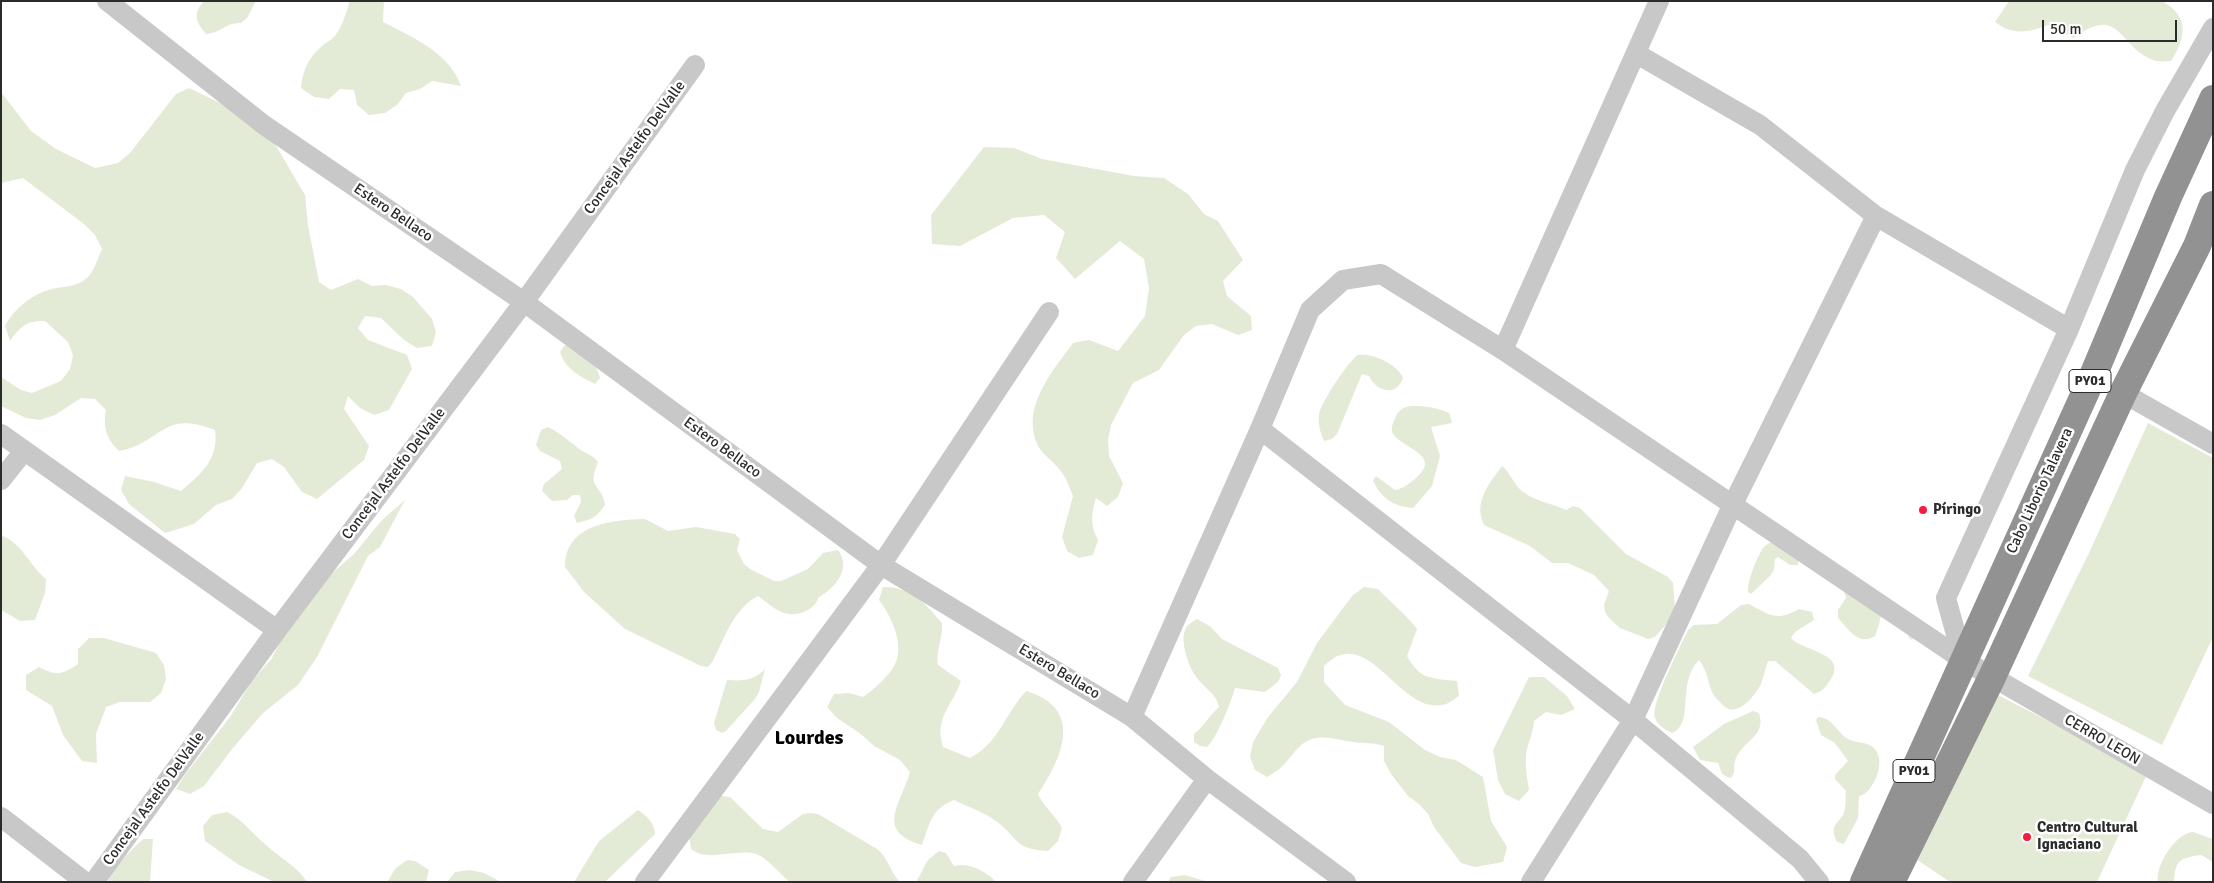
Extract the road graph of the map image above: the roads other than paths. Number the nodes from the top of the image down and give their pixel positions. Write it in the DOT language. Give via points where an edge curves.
graph roads {
  1 [pos="107,1"];
  2 [pos="1659,1"];
  3 [pos="2213,28"];
  4 [pos="1638,54"];
  5 [pos="695,65"];
  6 [pos="2213,99"];
  7 [pos="2213,205"];
  8 [pos="1876,216"];
  9 [pos="524,302"];
  10 [pos="1049,312"];
  11 [pos="2069,329"];
  12 [pos="1503,350"];
  13 [pos="2123,393"];
  14 [pos="1260,429"];
  15 [pos="1,434"];
  16 [pos="2213,444"];
  17 [pos="24,451"];
  18 [pos="1,480"];
  19 [pos="1732,506"];
  20 [pos="881,565"];
  21 [pos="277,630"];
  22 [pos="1963,660"];
  23 [pos="1992,677"];
  24 [pos="1132,717"];
  25 [pos="1633,720"];
  26 [pos="1207,779"];
  27 [pos="2213,804"];
  28 [pos="1,817"];
  29 [pos="85,882"];
  30 [pos="94,882"];
  31 [pos="645,882"];
  32 [pos="1133,882"];
  33 [pos="1346,882"];
  34 [pos="1531,882"];
  35 [pos="1819,882"];
  36 [pos="1864,882"];
  37 [pos="1892,882"];
  1 -- 9 [label="street, Estero Bellaco" via="264,125"];
  2 -- 4 [label="street"];
  3 -- 11 [label="street" via="2135,170"];
  4 -- 8 [label="street" via="1760,125"];
  4 -- 12 [label="street"];
  5 -- 9 [label="street, Concejal Astelfo DelValle"];
  6 -- 22 [label="highway, Cabo Liborio Talavera / PY01"];
  7 -- 13 [label="highway, PY01" via="2197,246"];
  8 -- 11 [label="street"];
  8 -- 19 [label="street"];
  9 -- 20 [label="street, Estero Bellaco"];
  9 -- 21 [label="street, Concejal Astelfo DelValle"];
  10 -- 20 [label="street"];
  11 -- 22 [label="street" via="1946,598"];
  12 -- 14 [label="street, CERRO LEON" via="1381,274 1343,280 1310,310"];
  12 -- 19 [label="street, CERRO LEON"];
  13 -- 16 [label="street"];
  13 -- 23 [label="highway, PY01"];
  14 -- 24 [label="street, CERRO LEON"];
  14 -- 25 [label="street"];
  15 -- 17 [label="street"];
  17 -- 18 [label="street"];
  17 -- 21 [label="street"];
  19 -- 22 [label="street, CERRO LEON"];
  19 -- 25 [label="street"];
  20 -- 24 [label="street, Estero Bellaco"];
  20 -- 31 [label="street"];
  21 -- 30 [label="street, Concejal Astelfo DelValle"];
  22 -- 23 [label="street, CERRO LEON"];
  22 -- 36 [label="highway, Cabo Liborio Talavera / PY01"];
  23 -- 27 [label="street, CERRO LEON"];
  23 -- 37 [label="highway, PY01"];
  24 -- 26 [label="street, Estero Bellaco"];
  25 -- 34 [label="street"];
  25 -- 35 [label="street" via="1800,858"];
  26 -- 32 [label="street"];
  26 -- 33 [label="street, Estero Bellaco"];
  28 -- 29 [label="street"];
}
